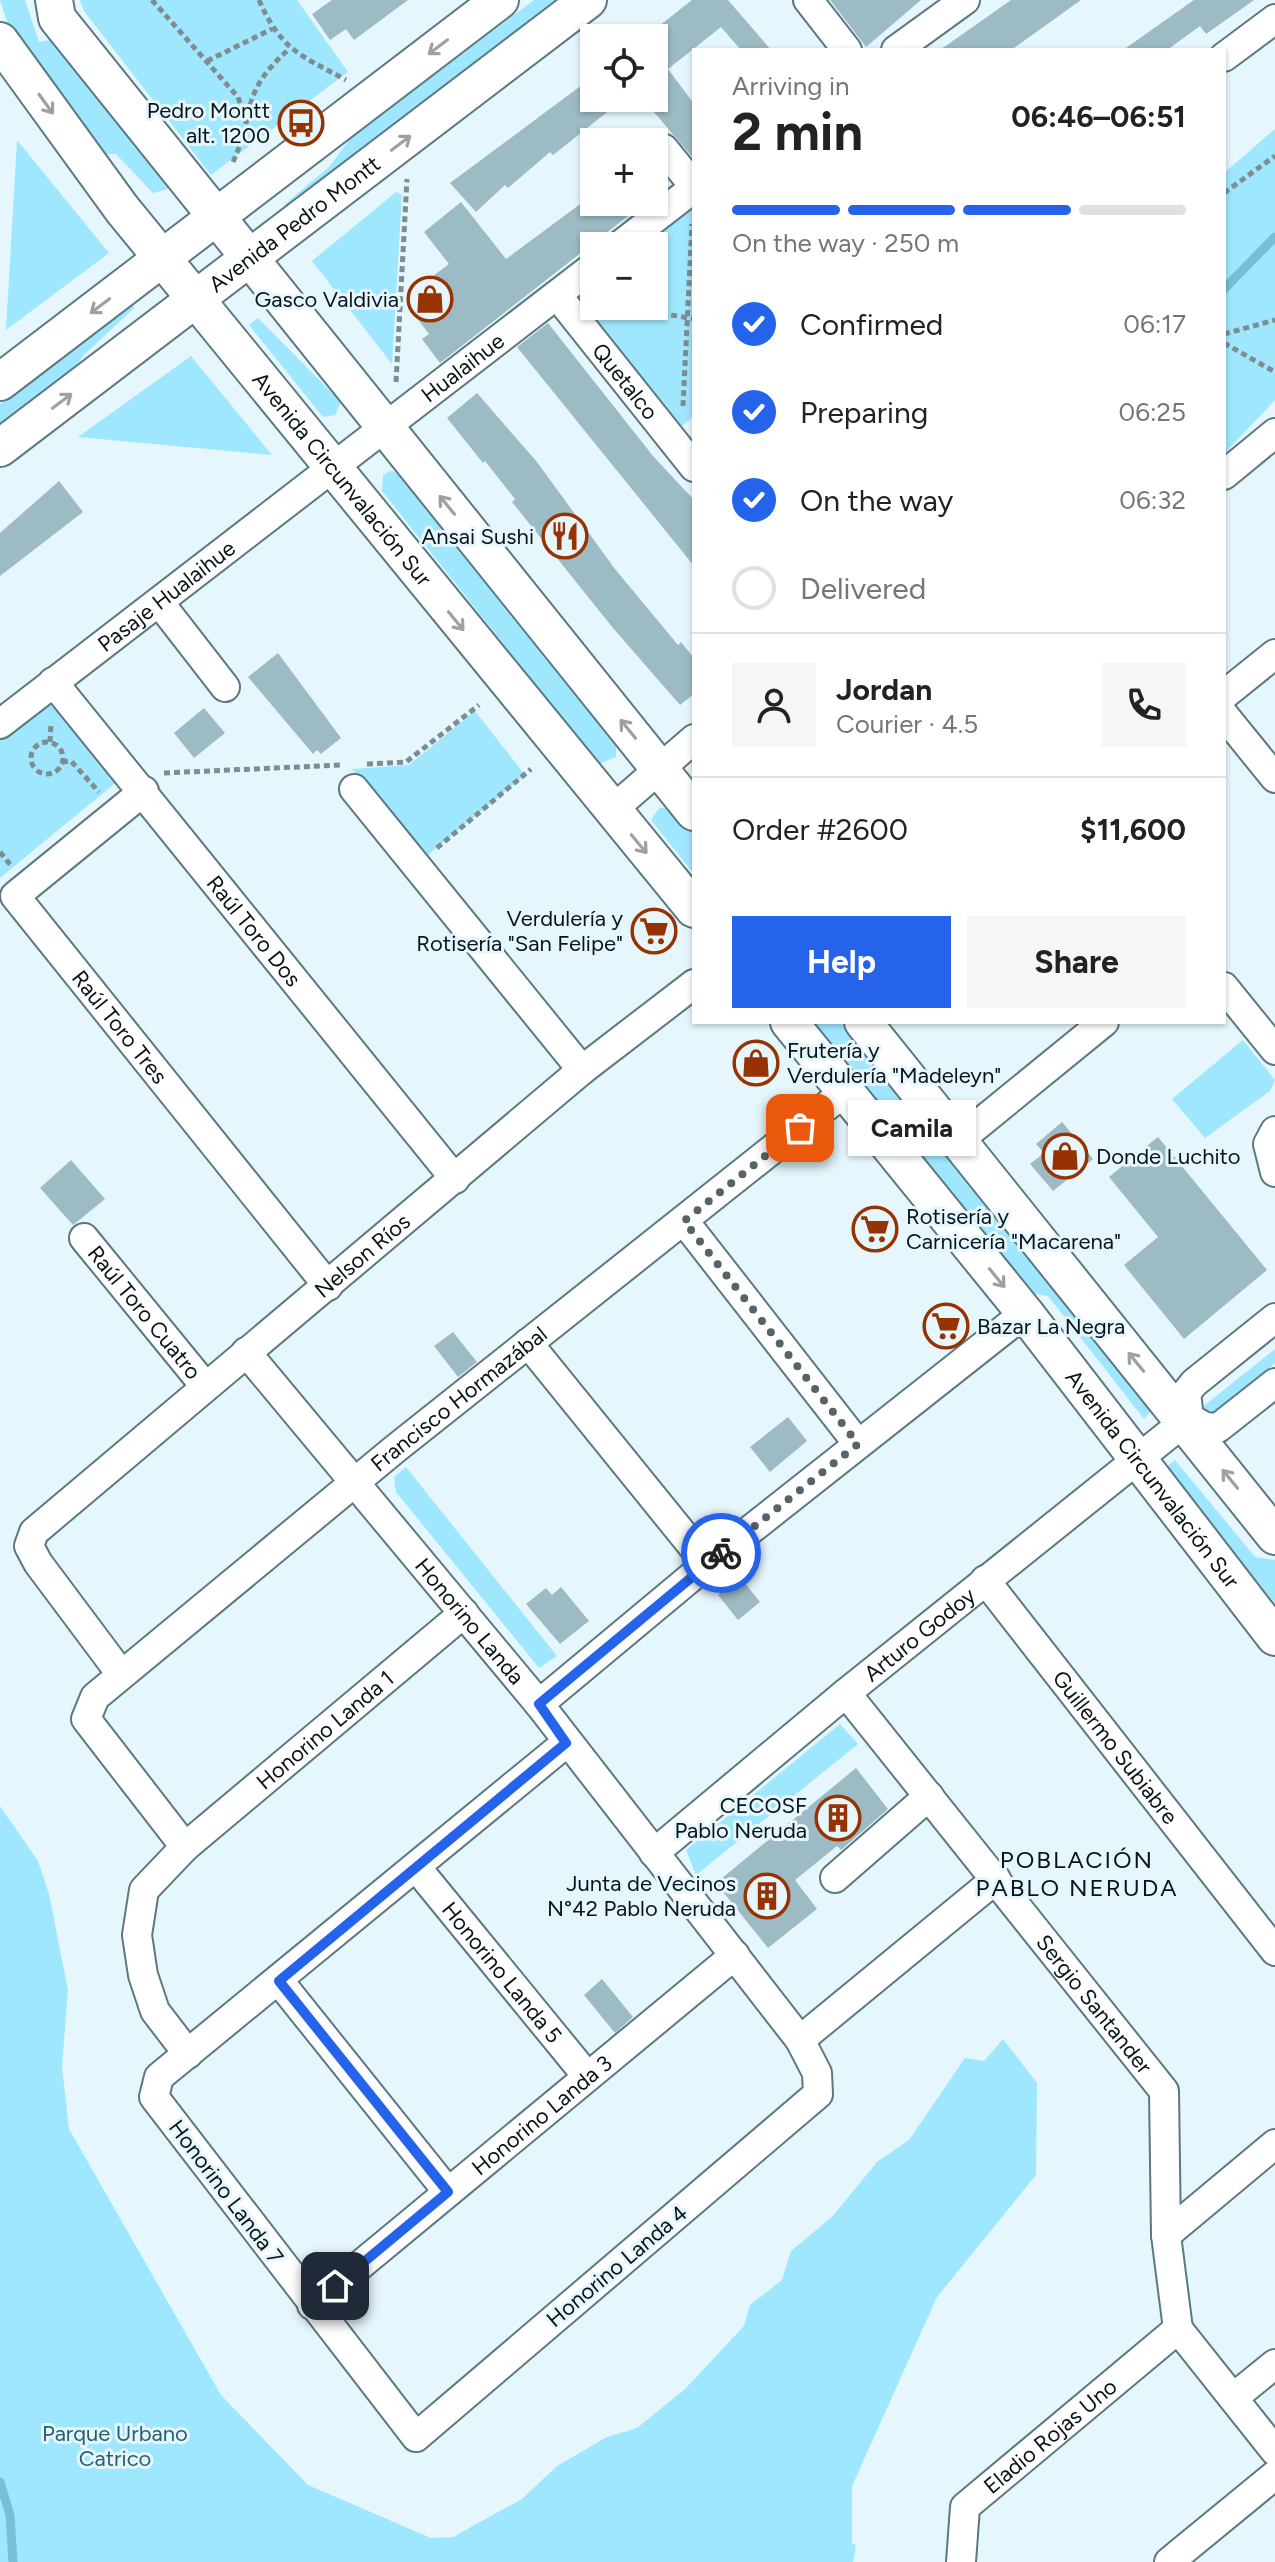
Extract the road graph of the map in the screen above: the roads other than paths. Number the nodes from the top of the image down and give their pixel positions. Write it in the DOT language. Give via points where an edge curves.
graph roads {
  1 [pos="54,0"];
  2 [pos="500,0"];
  3 [pos="588,0"];
  4 [pos="808,0"];
  5 [pos="965,0"];
  6 [pos="1275,19"];
  7 [pos="0,41"];
  8 [pos="845,48"];
  9 [pos="899,48"];
  10 [pos="1226,56"];
  11 [pos="668,154"];
  12 [pos="692,184"];
  13 [pos="692,189"];
  14 [pos="217,217"];
  15 [pos="637,232"];
  16 [pos="162,258"];
  17 [pos="250,258"];
  18 [pos="580,277"];
  19 [pos="557,295"];
  20 [pos="195,299"];
  21 [pos="0,382"];
  22 [pos="386,428"];
  23 [pos="1275,433"];
  24 [pos="0,448"];
  25 [pos="689,449"];
  26 [pos="332,470"];
  27 [pos="1226,473"];
  28 [pos="159,602"];
  29 [pos="1275,654"];
  30 [pos="53,682"];
  31 [pos="225,687"];
  32 [pos="1226,693"];
  33 [pos="1226,717"];
  34 [pos="0,724"];
  35 [pos="692,741"];
  36 [pos="661,771"];
  37 [pos="353,773"];
  38 [pos="1275,778"];
  39 [pos="136,783"];
  40 [pos="692,810"];
  41 [pos="611,811"];
  42 [pos="692,907"];
  43 [pos="692,986"];
  44 [pos="1226,989"];
  45 [pos="791,1024"];
  46 [pos="865,1024"];
  47 [pos="1102,1024"];
  48 [pos="1275,1050"];
  49 [pos="582,1070"];
  50 [pos="847,1090"];
  51 [pos="1275,1131"];
  52 [pos="958,1141"];
  53 [pos="1275,1172"];
  54 [pos="455,1179"];
  55 [pos="684,1221"];
  56 [pos="84,1238"];
  57 [pos="328,1286"];
  58 [pos="1025,1313"];
  59 [pos="1275,1318"];
  60 [pos="528,1343"];
  61 [pos="246,1352"];
  62 [pos="1275,1383"];
  63 [pos="205,1386"];
  64 [pos="1187,1420"];
  65 [pos="858,1444"];
  66 [pos="1137,1461"];
  67 [pos="357,1482"];
  68 [pos="1275,1536"];
  69 [pos="707,1564"];
  70 [pos="985,1580"];
  71 [pos="464,1613"];
  72 [pos="1275,1637"];
  73 [pos="121,1674"];
  74 [pos="846,1693"];
  75 [pos="539,1704"];
  76 [pos="566,1743"];
  77 [pos="929,1796"];
  78 [pos="185,1847"];
  79 [pos="654,1853"];
  80 [pos="416,1867"];
  81 [pos="835,1878"];
  82 [pos="996,1879"];
  83 [pos="1275,1951"];
  84 [pos="735,1955"];
  85 [pos="279,1981"];
  86 [pos="800,2040"];
  87 [pos="188,2054"];
  88 [pos="587,2076"];
  89 [pos="818,2094"];
  90 [pos="1275,2144"];
  91 [pos="448,2192"];
  92 [pos="1166,2235"];
  93 [pos="312,2305"];
  94 [pos="1178,2329"];
  95 [pos="1275,2364"];
  96 [pos="1233,2398"];
  97 [pos="416,2437"];
  98 [pos="1275,2451"];
  99 [pos="1275,2475"];
  100 [pos="961,2562"];
  101 [pos="1169,2562"];
  1 -- 14 [label="main road" via="57,18"];
  2 -- 14 [label="main road, one-way"];
  17 -- 3 [label="main road, Avenida Pedro Montt, one-way"];
  4 -- 8 [label="street"];
  5 -- 9 [label="street"];
  6 -- 10 [label="street"];
  7 -- 16 [label="main road, Avenida Circunvalación Sur, one-way"];
  11 -- 12 [label="street"];
  13 -- 15 [label="street"];
  14 -- 16 [label="main road"];
  14 -- 17 [label="main road"];
  16 -- 20 [label="main road, Avenida Circunvalación Sur"];
  16 -- 21 [label="main road, one-way"];
  17 -- 20 [label="main road, Avenida Pedro Montt"];
  17 -- 22 [label="main road"];
  18 -- 19 [label="street, Hualaihue"];
  19 -- 22 [label="street, Hualaihue"];
  19 -- 25 [label="street, Quetalco"];
  24 -- 20 [label="main road, Avenida Pedro Montt, one-way"];
  20 -- 26 [label="main road, Avenida Circunvalación Sur"];
  22 -- 26 [label="street, Hualaihue"];
  36 -- 22 [label="main road, one-way"];
  23 -- 27 [label="street"];
  26 -- 28 [label="street, Pasaje Hualaihue"];
  26 -- 41 [label="main road, Avenida Circunvalación Sur, one-way"];
  28 -- 30 [label="street, Pasaje Hualaihue"];
  28 -- 31 [label="street"];
  29 -- 32 [label="street"];
  30 -- 34 [label="street, Pasaje Hualaihue"];
  30 -- 39 [label="street, Raúl Toro Dos"];
  33 -- 38 [label="street"];
  35 -- 36 [label="street"];
  36 -- 40 [label="main road"];
  36 -- 41 [label="street"];
  37 -- 49 [label="street" via="416,866"];
  39 -- 54 [label="street, Raúl Toro Dos"];
  39 -- 57 [label="street, Raúl Toro Tres" via="116,814 15,896"];
  41 -- 42 [label="main road, Avenida Circunvalación Sur, one-way"];
  43 -- 49 [label="street, Nelson Ríos"];
  44 -- 48 [label="street"];
  45 -- 50 [label="main road, Avenida Circunvalación Sur"];
  46 -- 52 [label="main road"];
  47 -- 52 [label="street"];
  49 -- 54 [label="street, Nelson Ríos"];
  50 -- 55 [label="street, Francisco Hormazábal"];
  50 -- 58 [label="main road, Avenida Circunvalación Sur, one-way"];
  51 -- 53 [label="street" via="1268,1144"];
  64 -- 52 [label="main road, one-way"];
  54 -- 57 [label="street, Nelson Ríos"];
  55 -- 60 [label="street, Francisco Hormazábal"];
  55 -- 65 [label="street"];
  56 -- 63 [label="street, Raúl Toro Cuatro"];
  57 -- 61 [label="street, Nelson Ríos"];
  58 -- 65 [label="street"];
  58 -- 66 [label="main road, Avenida Circunvalación Sur"];
  59 -- 64 [label="street" via="1194,1383 1186,1393"];
  60 -- 67 [label="street, Francisco Hormazábal"];
  60 -- 69 [label="street"];
  61 -- 63 [label="street, Nelson Ríos"];
  61 -- 67 [label="street, Honorino Landa"];
  62 -- 64 [label="street" via="1218,1428"];
  63 -- 73 [label="street, Nelson Ríos" via="34,1532 29,1546"];
  64 -- 66 [label="street, Arturo Godoy"];
  68 -- 64 [label="main road, one-way"];
  65 -- 69 [label="street"];
  66 -- 70 [label="street, Arturo Godoy"];
  66 -- 72 [label="main road, Avenida Circunvalación Sur"];
  67 -- 71 [label="street, Honorino Landa"];
  67 -- 73 [label="street, Francisco Hormazábal"];
  69 -- 75 [label="street"];
  70 -- 74 [label="street, Arturo Godoy"];
  70 -- 83 [label="street, Guillermo Subiabre"];
  71 -- 75 [label="street, Honorino Landa"];
  71 -- 78 [label="street, Honorino Landa 1"];
  73 -- 78 [label="street, Francisco Hormazábal" via="95,1697 86,1719"];
  74 -- 77 [label="street, Sergio Santander"];
  74 -- 79 [label="street, Arturo Godoy"];
  75 -- 76 [label="street, Honorino Landa"];
  76 -- 79 [label="street, Honorino Landa"];
  76 -- 80 [label="street"];
  77 -- 81 [label="street"];
  77 -- 82 [label="street, Sergio Santander"];
  78 -- 87 [label="street" via="144,1890 137,1935 155,2011"];
  79 -- 84 [label="street, Honorino Landa"];
  80 -- 85 [label="street"];
  80 -- 88 [label="street, Honorino Landa 5"];
  82 -- 86 [label="street"];
  82 -- 92 [label="street, Sergio Santander" via="1164,2091"];
  84 -- 86 [label="street, Honorino Landa"];
  84 -- 88 [label="street, Honorino Landa 3"];
  85 -- 87 [label="street"];
  85 -- 91 [label="street"];
  86 -- 89 [label="street, Honorino Landa" via="817,2073"];
  87 -- 93 [label="street, Honorino Landa 7" via="159,2077 154,2097"];
  88 -- 91 [label="street, Honorino Landa 3"];
  89 -- 97 [label="street, Honorino Landa 4"];
  90 -- 92 [label="street"];
  91 -- 93 [label="street, Honorino Landa 3"];
  92 -- 94 [label="street, Sergio Santander"];
  93 -- 97 [label="street, Honorino Landa 7"];
  94 -- 96 [label="street"];
  94 -- 100 [label="street, Eladio Rojas Uno" via="965,2507"];
  95 -- 96 [label="street"];
  96 -- 98 [label="street"];
  99 -- 101 [label="street"];
}
